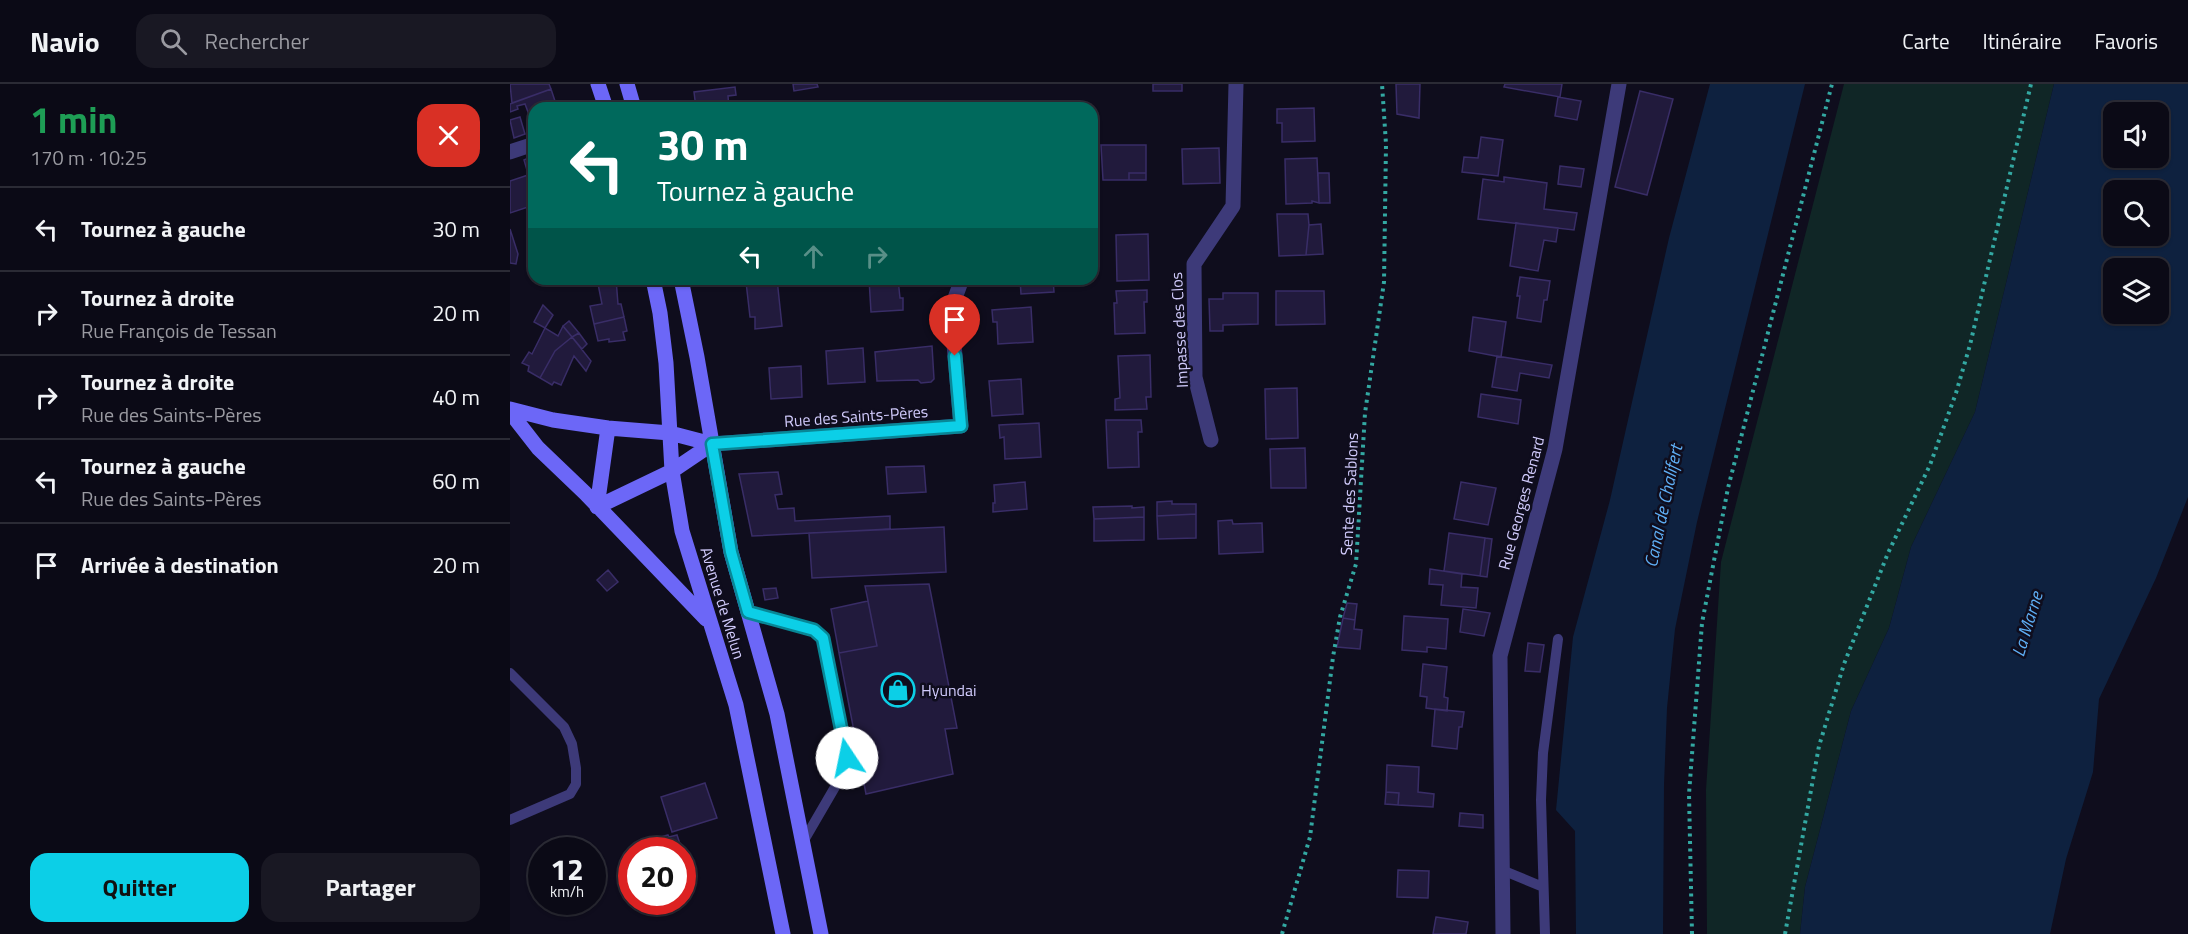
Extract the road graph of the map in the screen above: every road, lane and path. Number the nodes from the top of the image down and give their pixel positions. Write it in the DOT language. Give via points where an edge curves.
graph roads {
  1 [pos="598,84"];
  2 [pos="627,84"];
  3 [pos="1236,84"];
  4 [pos="1382,84"];
  5 [pos="1619,84"];
  6 [pos="1832,84"];
  7 [pos="2031,84"];
  8 [pos="604,102"];
  9 [pos="632,102"];
  10 [pos="528,146"];
  11 [pos="510,152"];
  12 [pos="654,285"];
  13 [pos="682,285"];
  14 [pos="960,285"];
  15 [pos="510,410"];
  16 [pos="608,428"];
  17 [pos="670,433"];
  18 [pos="1211,440"];
  19 [pos="712,444"];
  20 [pos="672,471"];
  21 [pos="597,507"];
  22 [pos="748,612"];
  23 [pos="709,622"];
  24 [pos="1558,639"];
  25 [pos="510,674"];
  26 [pos="510,820"];
  27 [pos="803,842"];
  28 [pos="1502,870"];
  29 [pos="1543,887"];
  30 [pos="783,934"];
  31 [pos="821,934"];
  32 [pos="1282,934"];
  33 [pos="1503,934"];
  34 [pos="1545,934"];
  35 [pos="1692,934"];
  36 [pos="1785,934"];
  1 -- 8 [label="main road"];
  2 -- 9 [label="main road"];
  3 -- 18 [label="street, Impasse des Clos" via="1233,206 1194,264 1196,377"];
  4 -- 32 [label="path, Sente des Sablons" via="1386,144 1384,282 1365,412 1356,564 1333,657 1310,837"];
  5 -- 28 [label="street, Rue Georges Renard" via="1555,449 1500,656"];
  6 -- 35 [label="path" via="1728,488 1702,623 1689,794"];
  7 -- 36 [label="path" via="1956,393 1930,465 1888,553 1844,664 1819,746"];
  10 -- 11 [label="street"];
  12 -- 17 [label="main road, Avenue de Melun" via="666,363"];
  13 -- 19 [label="main road"];
  14 -- 19 [label="street, Rue des Saints-Pères" via="951,309 961,426"];
  15 -- 16 [label="main road"];
  15 -- 21 [label="main road" via="538,448"];
  16 -- 17 [label="main road"];
  16 -- 21 [label="main road"];
  17 -- 19 [label="main road"];
  17 -- 20 [label="main road, Avenue de Melun"];
  19 -- 20 [label="main road"];
  19 -- 22 [label="main road" via="731,552"];
  20 -- 21 [label="main road"];
  20 -- 23 [label="main road, Avenue de Melun" via="682,531"];
  21 -- 23 [label="main road"];
  22 -- 27 [label="main road" via="777,714"];
  22 -- 27 [label="lane" via="814,630 823,638 847,758 842,775"];
  23 -- 30 [label="main road, Avenue de Melun" via="736,705"];
  24 -- 29 [label="lane" via="1543,753"];
  25 -- 26 [label="lane" via="564,727 572,744 576,784 570,794"];
  27 -- 31 [label="main road"];
  28 -- 29 [label="lane"];
  28 -- 33 [label="street, Rue Georges Renard"];
  29 -- 34 [label="lane"];
}
